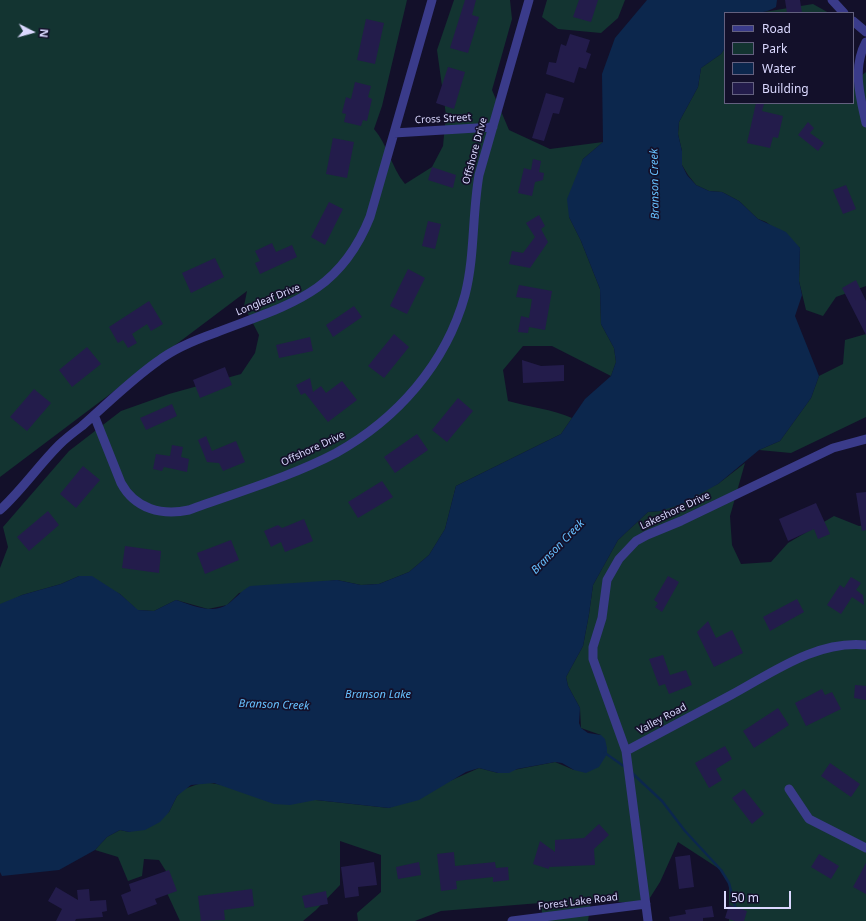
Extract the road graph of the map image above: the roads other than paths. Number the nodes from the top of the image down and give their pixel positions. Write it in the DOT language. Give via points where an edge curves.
graph roads {
  1 [pos="432,0"];
  2 [pos="529,0"];
  3 [pos="832,0"];
  4 [pos="843,12"];
  5 [pos="854,22"];
  6 [pos="866,32"];
  7 [pos="866,42"];
  8 [pos="866,123"];
  9 [pos="492,127"];
  10 [pos="394,133"];
  11 [pos="94,415"];
  12 [pos="866,439"];
  13 [pos="0,510"];
  14 [pos="866,645"];
  15 [pos="626,751"];
  16 [pos="789,789"];
  17 [pos="866,848"];
  18 [pos="646,904"];
  19 [pos="512,921"];
  20 [pos="648,921"];
  1 -- 10 [label="street, Longleaf Drive"];
  2 -- 9 [label="street, Offshore Drive"];
  3 -- 4 [label="street"];
  5 -- 6 [label="street"];
  7 -- 8 [label="street" via="861,51 858,75"];
  9 -- 10 [label="street, Cross Street"];
  9 -- 11 [label="street, Offshore Drive" via="479,175 473,254 458,314 444,348 420,383 377,426 341,450 314,463 189,510 171,513 147,508 128,494 121,483"];
  10 -- 11 [label="street, Longleaf Drive" via="364,234 355,250 331,278 296,302 174,350 129,383"];
  11 -- 13 [label="street, Longleaf Drive" via="58,445 19,493"];
  12 -- 15 [label="street, Lakeshore Drive" via="832,448 647,535 636,541 619,559 607,580 602,618 592,653"];
  14 -- 15 [label="street, Valley Road" via="826,649 798,659"];
  15 -- 18 [label="street"];
  16 -- 17 [label="street" via="809,819"];
  18 -- 19 [label="street, Forest Lake Road"];
  18 -- 20 [label="street"];
}
